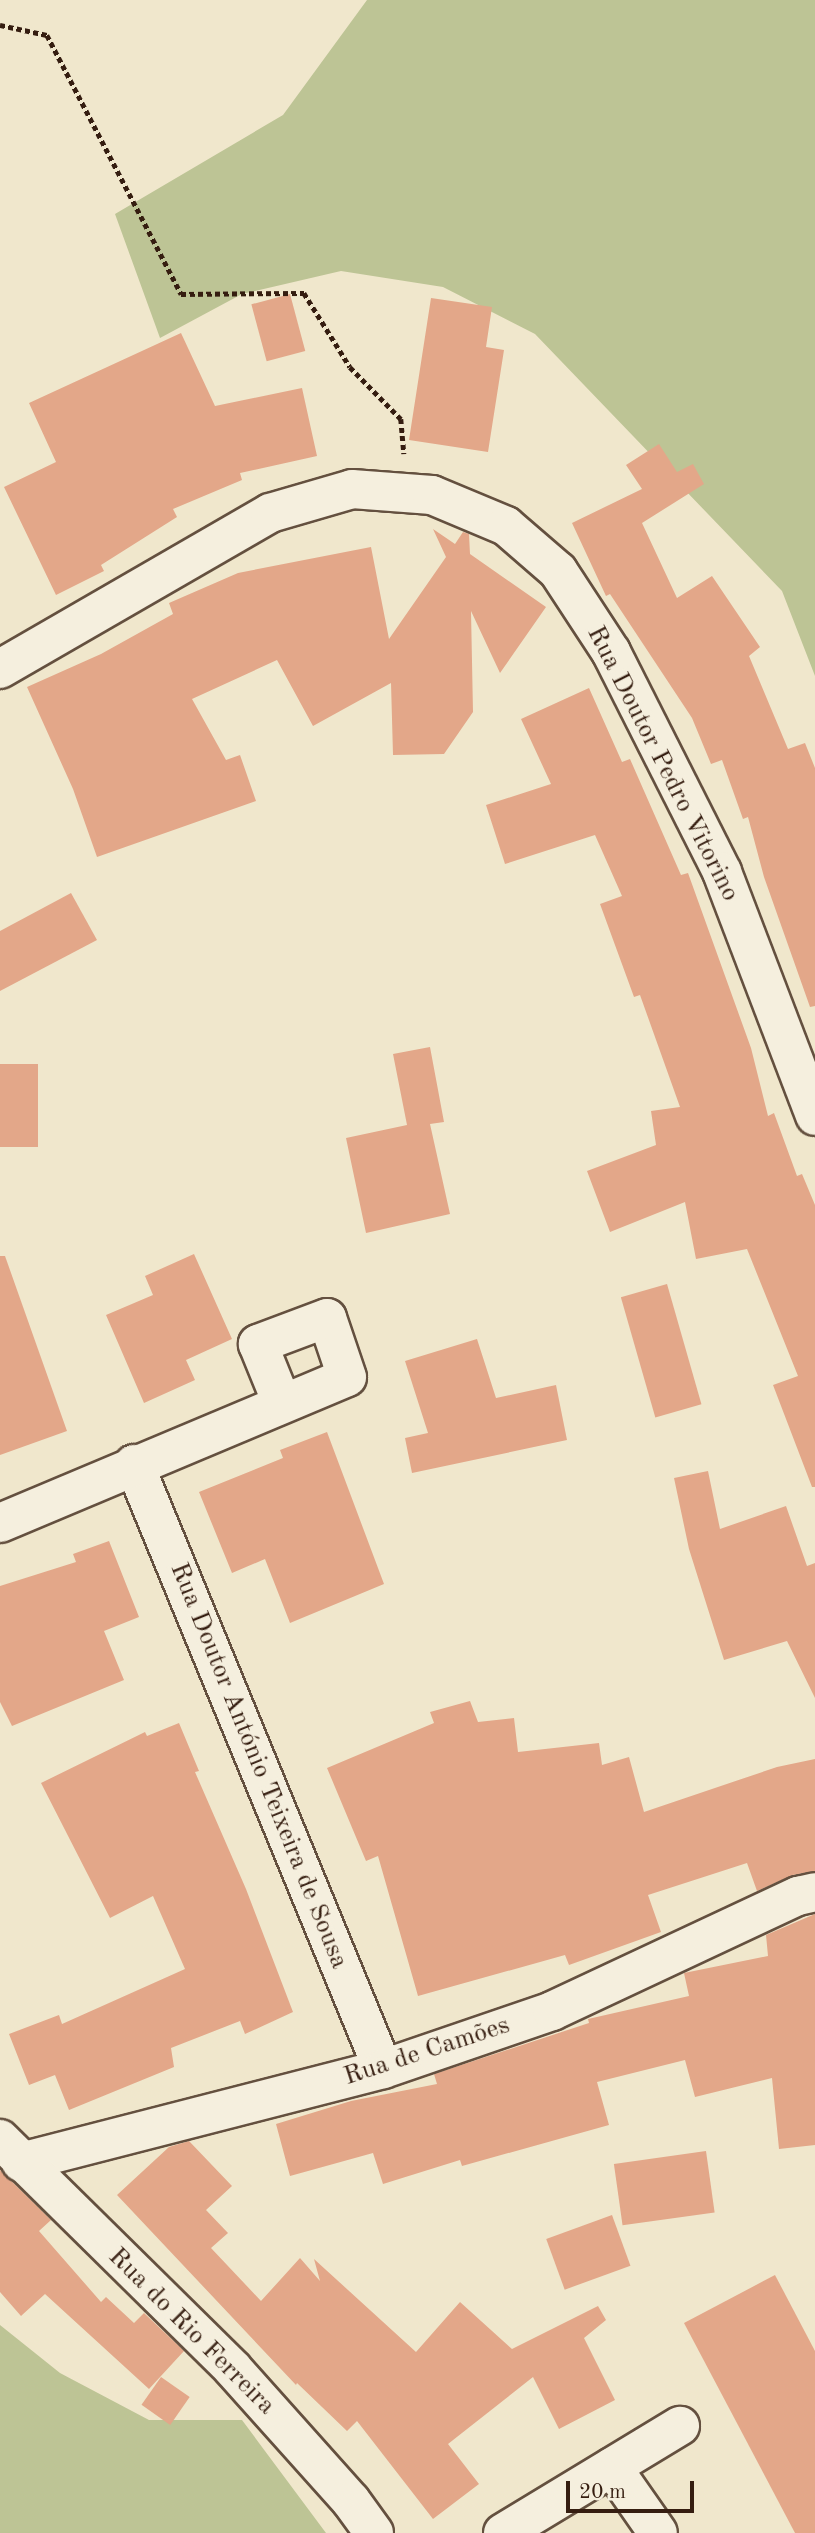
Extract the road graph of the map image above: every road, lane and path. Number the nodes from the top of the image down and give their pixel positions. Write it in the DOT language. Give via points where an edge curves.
graph roads {
  1 [pos="0,25"];
  2 [pos="409,493"];
  3 [pos="0,669"];
  4 [pos="815,1116"];
  5 [pos="282,1403"];
  6 [pos="134,1464"];
  7 [pos="0,1522"];
  8 [pos="815,1892"];
  9 [pos="383,2069"];
  10 [pos="11,2150"];
  11 [pos="680,2426"];
  12 [pos="612,2467"];
  13 [pos="374,2533"];
  14 [pos="503,2533"];
  15 [pos="658,2533"];
  1 -- 2 [label="path" via="47,35 181,294 304,293 350,367 401,419"];
  2 -- 3 [label="street, Rua Doutor Pedro Vitorino" via="352,489 270,513"];
  2 -- 4 [label="street, Rua Doutor Pedro Vitorino" via="432,495 506,526 558,572 604,640 722,872"];
  5 -- 6 [label="street"];
  6 -- 7 [label="street"];
  6 -- 9 [label="street, Rua Doutor António Teixeira de Sousa"];
  8 -- 9 [label="street, Rua de Camões" via="552,2011"];
  9 -- 10 [label="street, Rua de Camões"];
  10 -- 13 [label="street, Rua do Rio Ferreira" via="232,2368"];
  11 -- 12 [label="street"];
  12 -- 14 [label="street"];
  12 -- 15 [label="street"];
}
